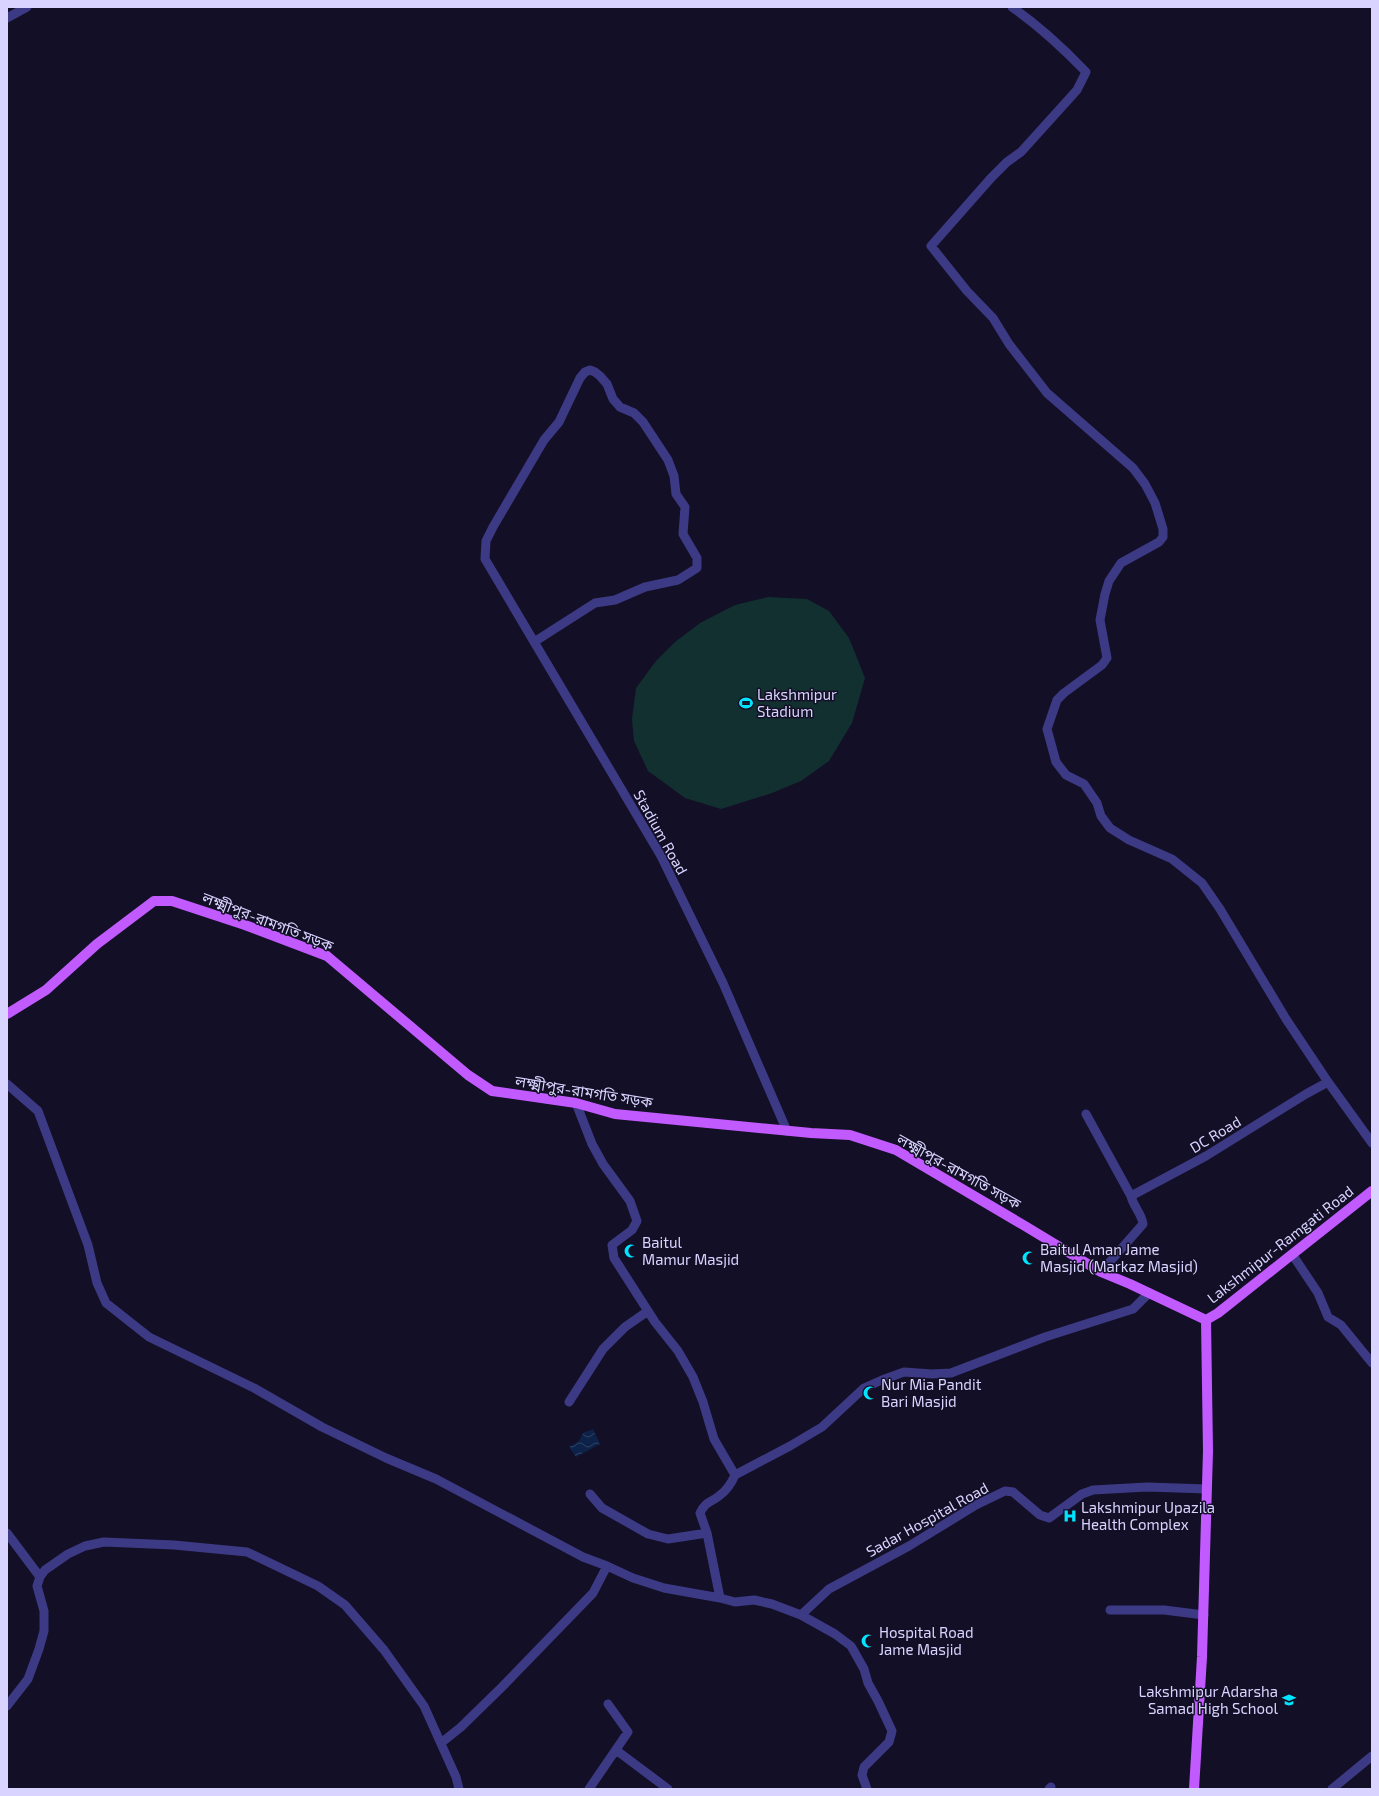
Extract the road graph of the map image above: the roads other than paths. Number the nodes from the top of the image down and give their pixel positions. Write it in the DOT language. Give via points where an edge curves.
graph roads {
  1 [pos="27,7"];
  2 [pos="1012,7"];
  3 [pos="7,18"];
  4 [pos="534,642"];
  5 [pos="7,1014"];
  6 [pos="1328,1082"];
  7 [pos="7,1084"];
  8 [pos="576,1103"];
  9 [pos="1086,1114"];
  10 [pos="788,1131"];
  11 [pos="1372,1144"];
  12 [pos="1372,1191"];
  13 [pos="1131,1196"];
  14 [pos="1292,1254"];
  15 [pos="1101,1272"];
  16 [pos="1149,1293"];
  17 [pos="648,1312"];
  18 [pos="1206,1320"];
  19 [pos="1372,1363"];
  20 [pos="569,1402"];
  21 [pos="736,1475"];
  22 [pos="1207,1489"];
  23 [pos="590,1494"];
  24 [pos="7,1533"];
  25 [pos="707,1533"];
  26 [pos="607,1567"];
  27 [pos="40,1577"];
  28 [pos="720,1598"];
  29 [pos="1110,1610"];
  30 [pos="800,1615"];
  31 [pos="1204,1615"];
  32 [pos="608,1704"];
  33 [pos="7,1706"];
  34 [pos="441,1743"];
  35 [pos="616,1750"];
  36 [pos="1372,1756"];
  37 [pos="459,1789"];
  38 [pos="589,1789"];
  39 [pos="668,1789"];
  40 [pos="867,1789"];
  41 [pos="1194,1789"];
  42 [pos="1332,1789"];
  1 -- 3 [label="street"];
  2 -- 6 [label="street" via="1046,33 1086,72 1077,90 1021,152 991,178 931,246 967,291 993,318 1009,344 1047,393 1133,468 1155,503 1163,529 1163,537 1159,542 1121,563 1114,572 1105,594 1100,620 1107,658 1102,665 1057,700 1047,729 1056,762 1066,775 1084,784 1110,828 1129,840 1172,859 1202,883"];
  4 -- 4 [label="street, Stadium Road" via="485,560 486,541 544,440 559,422 580,378 584,372 590,370 607,384 613,399 620,407 634,413 643,422 668,460 674,476 676,494 685,507 684,534 697,558 697,568 678,580 645,587 615,600 595,603"];
  4 -- 10 [label="street, Stadium Road" via="660,856 723,984"];
  5 -- 8 [label="main road, লক্ষ্মীপুর-রামগতি সড়ক" via="46,990 97,944 154,901 172,901 327,956 468,1075 492,1091"];
  6 -- 11 [label="street"];
  6 -- 13 [label="street, DC Road" via="1206,1156"];
  7 -- 26 [label="street" via="38,1111 88,1244 97,1283 106,1303 135,1327 149,1337 281,1403 322,1427 436,1479 583,1557"];
  8 -- 10 [label="main road, লক্ষ্মীপুর-রামগতি সড়ক" via="615,1114"];
  8 -- 17 [label="street" via="592,1144 630,1201 637,1221 632,1230 612,1245 614,1258"];
  9 -- 13 [label="street"];
  10 -- 15 [label="main road, লক্ষ্মীপুর-রামগতি সড়ক" via="850,1135 896,1150"];
  12 -- 14 [label="main road, Lakshmipur-Ramgati Road"];
  13 -- 15 [label="street" via="1144,1224"];
  14 -- 18 [label="main road, Lakshmipur-Ramgati Road"];
  14 -- 19 [label="street" via="1318,1293 1328,1317 1341,1325"];
  15 -- 16 [label="main road, লক্ষ্মীপুর-রামগতি সড়ক"];
  16 -- 18 [label="main road, লক্ষ্মীপুর-রামগতি সড়ক"];
  16 -- 21 [label="street" via="1133,1309 1045,1337 951,1373 904,1372 882,1380 864,1388 822,1427"];
  17 -- 20 [label="street" via="625,1327 603,1349"];
  17 -- 21 [label="street" via="678,1351 693,1377 714,1439"];
  18 -- 22 [label="main road"];
  21 -- 25 [label="street" via="720,1496 704,1505 700,1513"];
  22 -- 30 [label="street, Sadar Hospital Road" via="1147,1487 1093,1490 1082,1494 1049,1518 1040,1515 1013,1492 1005,1492 971,1508 909,1546 829,1589"];
  22 -- 31 [label="main road"];
  23 -- 25 [label="street" via="602,1508 648,1534 668,1538"];
  24 -- 27 [label="street"];
  25 -- 28 [label="street"];
  26 -- 28 [label="street" via="664,1588"];
  26 -- 34 [label="street" via="593,1593 522,1667 461,1727"];
  27 -- 33 [label="street" via="37,1586 44,1611 44,1631 40,1649 28,1679"];
  27 -- 34 [label="street" via="45,1570 68,1554 85,1546 104,1542 247,1552 318,1586 345,1605 384,1650 424,1706"];
  28 -- 30 [label="street" via="735,1602 754,1600"];
  29 -- 31 [label="street" via="1164,1610"];
  30 -- 40 [label="street" via="851,1646 892,1731 889,1742 864,1767 862,1775"];
  31 -- 41 [label="main road"];
  32 -- 35 [label="street" via="628,1732"];
  34 -- 37 [label="street"];
  35 -- 38 [label="street"];
  35 -- 39 [label="street"];
  36 -- 42 [label="street"];
}
